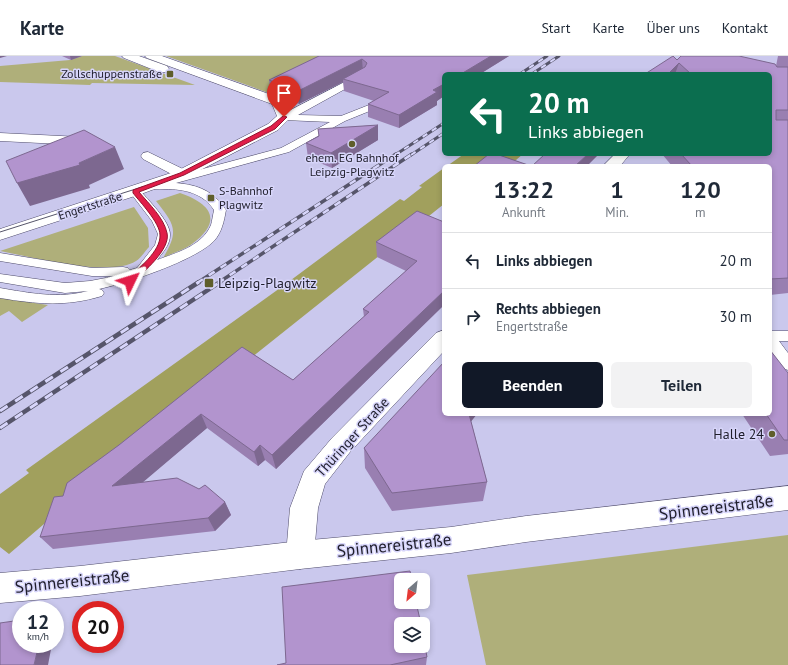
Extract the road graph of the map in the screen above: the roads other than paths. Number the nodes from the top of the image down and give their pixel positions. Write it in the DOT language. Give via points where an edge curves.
graph roads {
  1 [pos="128,56"];
  2 [pos="151,56"];
  3 [pos="362,76"];
  4 [pos="374,106"];
  5 [pos="283,114"];
  6 [pos="300,118"];
  7 [pos="342,119"];
  8 [pos="322,130"];
  9 [pos="0,138"];
  10 [pos="81,141"];
  11 [pos="148,156"];
  12 [pos="620,156"];
  13 [pos="613,164"];
  14 [pos="182,174"];
  15 [pos="142,189"];
  16 [pos="0,235"];
  17 [pos="0,257"];
  18 [pos="142,270"];
  19 [pos="0,278"];
  20 [pos="0,293"];
  21 [pos="772,336"];
  22 [pos="788,336"];
  23 [pos="442,340"];
  24 [pos="772,344"];
  25 [pos="788,364"];
  26 [pos="788,498"];
  27 [pos="300,555"];
  28 [pos="0,588"];
  1 -- 5 [label="street"];
  2 -- 5 [label="street" via="278,102"];
  3 -- 5 [label="lane"];
  4 -- 7 [label="lane"];
  5 -- 6 [label="lane"];
  5 -- 14 [label="street, Engertstraße" via="273,127"];
  6 -- 7 [label="lane"];
  6 -- 8 [label="lane" via="316,123"];
  7 -- 8 [label="lane"];
  8 -- 15 [label="lane" via="285,150"];
  9 -- 10 [label="street"];
  11 -- 14 [label="street"];
  12 -- 13 [label="street"];
  14 -- 15 [label="street, Engertstraße"];
  15 -- 16 [label="street, Engertstraße"];
  15 -- 18 [label="lane" via="164,234 161,246"];
  15 -- 18 [label="lane" via="169,185 195,189 211,198 220,210 218,225 209,238 190,252"];
  17 -- 18 [label="lane" via="92,272"];
  18 -- 19 [label="lane" via="118,280 65,288"];
  18 -- 20 [label="lane" via="130,281 89,296 59,301"];
  21 -- 22 [label="lane"];
  23 -- 27 [label="street, Thüringer Straße" via="341,445 313,479 304,508"];
  24 -- 25 [label="lane"];
  26 -- 27 [label="street, Spinnereistraße" via="451,540"];
  27 -- 28 [label="street, Spinnereistraße"];
}
